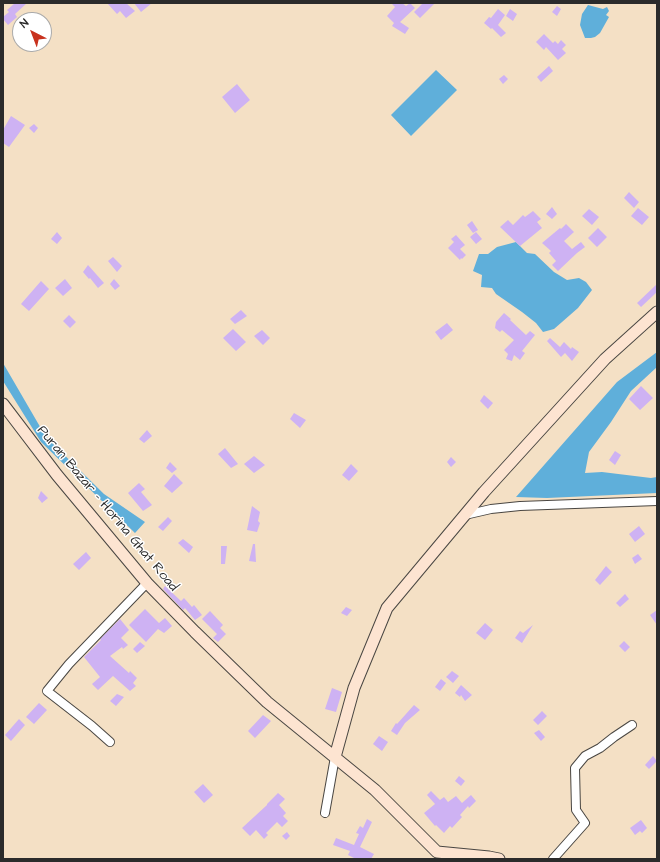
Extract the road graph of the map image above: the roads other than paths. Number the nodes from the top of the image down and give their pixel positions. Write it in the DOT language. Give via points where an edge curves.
graph roads {
  1 [pos="657,312"];
  2 [pos="3,404"];
  3 [pos="657,501"];
  4 [pos="465,515"];
  5 [pos="146,583"];
  6 [pos="632,725"];
  7 [pos="110,742"];
  8 [pos="335,757"];
  9 [pos="325,813"];
  10 [pos="498,859"];
  11 [pos="553,859"];
  1 -- 4 [label="main road" via="605,359"];
  2 -- 5 [label="main road, Puran Bazar - Horina Ghat Road" via="57,475"];
  3 -- 4 [label="street" via="520,506"];
  4 -- 8 [label="main road" via="387,608 354,688"];
  5 -- 7 [label="street" via="47,691"];
  5 -- 8 [label="main road, Puran Bazar - Horina Ghat Road" via="267,702"];
  6 -- 11 [label="street" via="585,756 575,768 576,810 585,823"];
  8 -- 9 [label="street"];
  8 -- 10 [label="main road, Puran Bazar - Horina Ghat Road" via="375,790 437,852"];
}
